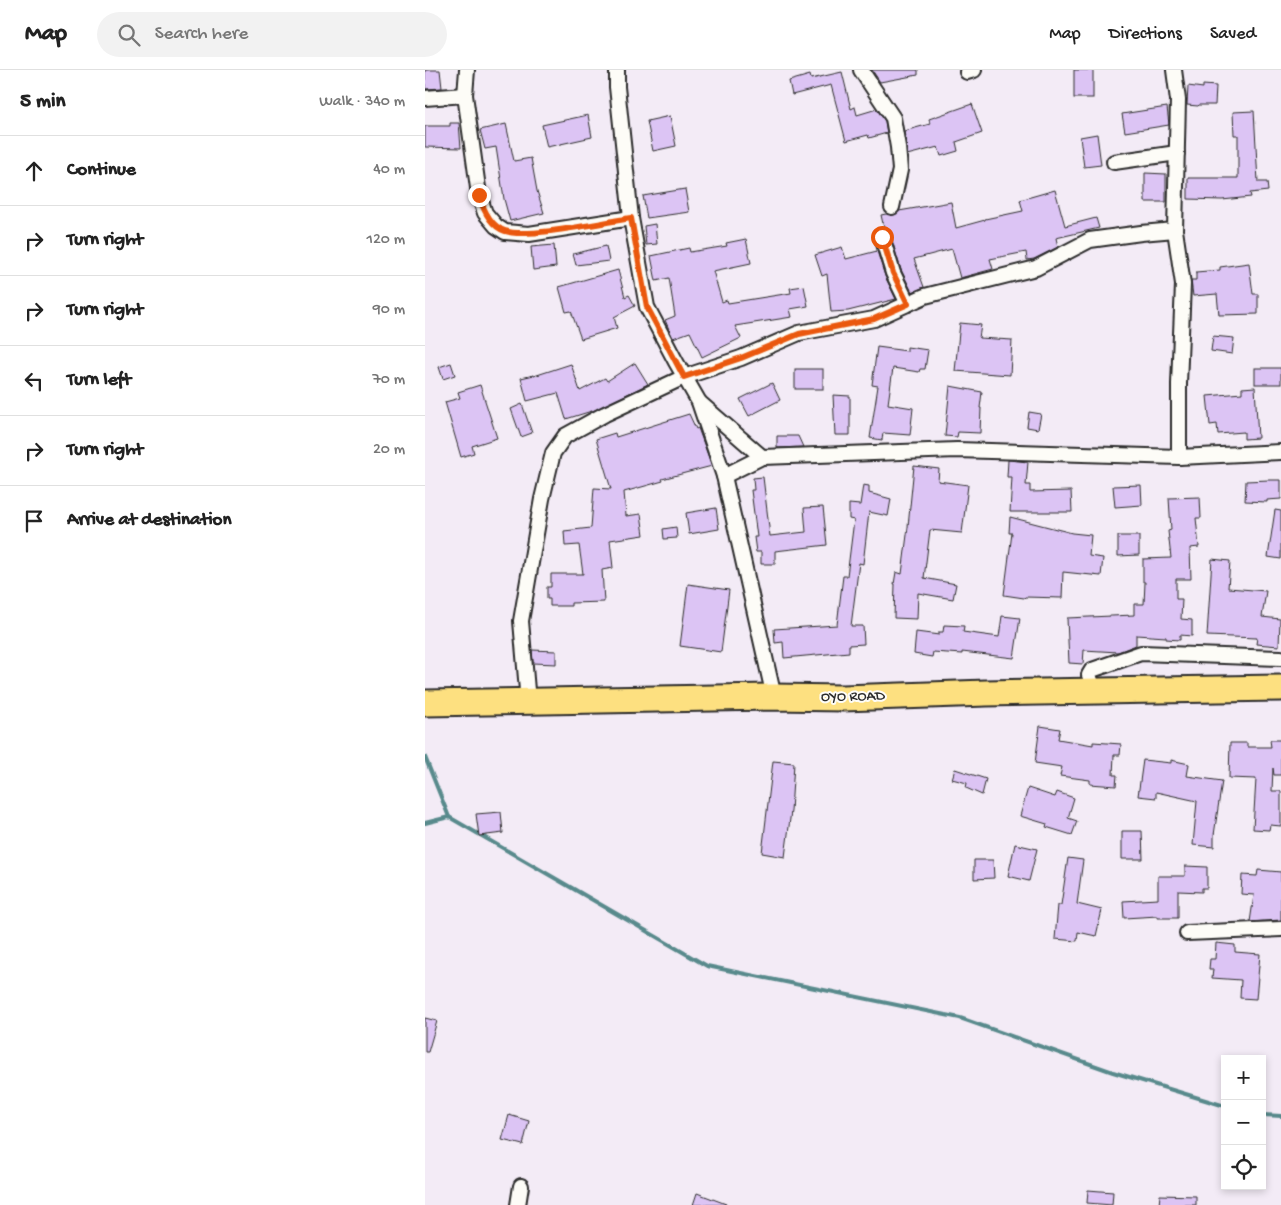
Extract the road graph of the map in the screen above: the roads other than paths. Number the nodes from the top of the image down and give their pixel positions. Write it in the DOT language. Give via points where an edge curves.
graph roads {
  1 [pos="467,70"];
  2 [pos="617,70"];
  3 [pos="861,70"];
  4 [pos="1174,70"];
  5 [pos="465,95"];
  6 [pos="425,98"];
  7 [pos="1177,153"];
  8 [pos="1114,162"];
  9 [pos="892,207"];
  10 [pos="631,218"];
  11 [pos="1175,230"];
  12 [pos="882,237"];
  13 [pos="908,304"];
  14 [pos="684,377"];
  15 [pos="699,402"];
  16 [pos="1281,452"];
  17 [pos="762,457"];
  18 [pos="1179,457"];
  19 [pos="724,476"];
  20 [pos="1281,658"];
  21 [pos="1281,688"];
  22 [pos="1095,692"];
  23 [pos="774,697"];
  24 [pos="527,702"];
  25 [pos="425,703"];
  26 [pos="1281,929"];
  27 [pos="1187,933"];
  28 [pos="521,1186"];
  29 [pos="518,1205"];
  1 -- 5 [label="street"];
  2 -- 10 [label="street"];
  3 -- 9 [label="street" via="893,118 900,170"];
  4 -- 7 [label="street" via="1178,100"];
  5 -- 6 [label="street"];
  5 -- 10 [label="street" via="479,195 485,213 496,226 505,232 529,234"];
  7 -- 8 [label="street"];
  7 -- 11 [label="street"];
  10 -- 14 [label="street" via="647,307"];
  11 -- 13 [label="street" via="1090,240 1036,268 925,296"];
  11 -- 18 [label="street" via="1183,284"];
  12 -- 13 [label="street" via="893,273"];
  13 -- 14 [label="street" via="874,319 799,334"];
  14 -- 15 [label="street"];
  14 -- 24 [label="street" via="565,436 553,453 521,622"];
  15 -- 17 [label="street"];
  15 -- 19 [label="street"];
  16 -- 18 [label="street"];
  17 -- 18 [label="street" via="957,450"];
  17 -- 19 [label="street"];
  19 -- 23 [label="street"];
  20 -- 22 [label="street" via="1141,653 1092,670 1089,675"];
  21 -- 22 [label="highway, OYO ROAD"];
  22 -- 23 [label="highway, OYO ROAD"];
  23 -- 24 [label="highway, OYO ROAD"];
  24 -- 25 [label="highway, OYO ROAD"];
  26 -- 27 [label="street"];
  28 -- 29 [label="street"];
}
